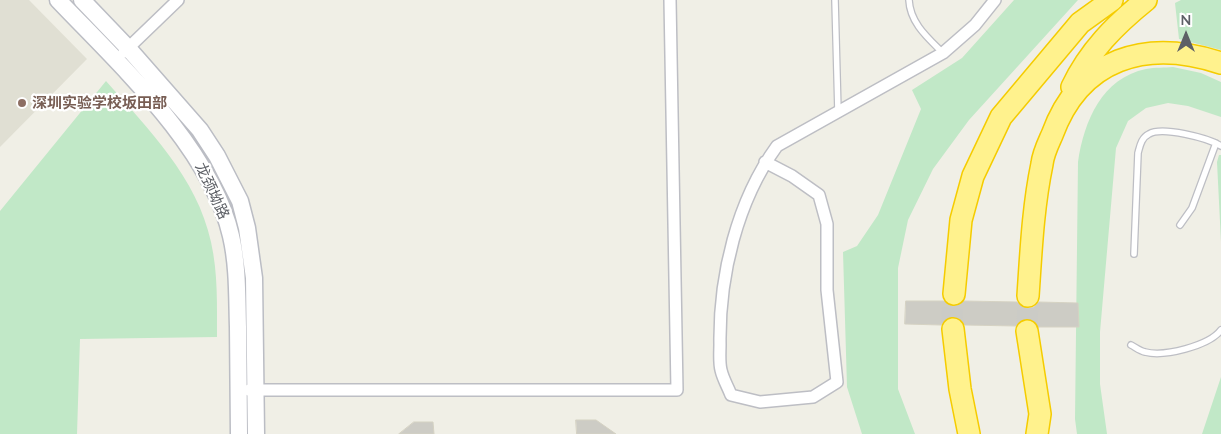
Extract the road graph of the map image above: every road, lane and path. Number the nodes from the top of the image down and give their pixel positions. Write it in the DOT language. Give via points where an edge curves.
graph roads {
  1 [pos="58,0"];
  2 [pos="82,0"];
  3 [pos="178,0"];
  4 [pos="670,0"];
  5 [pos="835,0"];
  6 [pos="909,0"];
  7 [pos="995,0"];
  8 [pos="1101,0"];
  9 [pos="1112,0"];
  10 [pos="1146,0"];
  11 [pos="1080,23"];
  12 [pos="128,48"];
  13 [pos="943,54"];
  14 [pos="115,60"];
  15 [pos="1221,63"];
  16 [pos="838,112"];
  17 [pos="1060,112"];
  18 [pos="1219,144"];
  19 [pos="765,162"];
  20 [pos="1180,225"];
  21 [pos="1134,254"];
  22 [pos="954,294"];
  23 [pos="1028,296"];
  24 [pos="953,329"];
  25 [pos="1221,330"];
  26 [pos="1027,331"];
  27 [pos="1131,345"];
  28 [pos="960,389"];
  29 [pos="239,390"];
  30 [pos="255,390"];
  31 [pos="1038,424"];
  32 [pos="239,434"];
  33 [pos="256,434"];
  34 [pos="969,434"];
  35 [pos="981,434"];
  36 [pos="1049,434"];
  1 -- 14 [label="main road, 龙颈坳路"];
  2 -- 12 [label="main road, 龙颈坳路"];
  3 -- 12 [label="street"];
  4 -- 30 [label="street" via="677,390"];
  5 -- 16 [label="lane"];
  6 -- 13 [label="lane" via="909,9 920,29"];
  7 -- 13 [label="street" via="975,25"];
  8 -- 11 [label="highway"];
  9 -- 11 [label="highway"];
  10 -- 17 [label="highway" via="1098,45 1076,78"];
  11 -- 22 [label="highway" via="1001,117 972,176 961,220"];
  12 -- 14 [label="street"];
  12 -- 30 [label="main road, 龙颈坳路" via="200,130 240,201 248,228 253,269"];
  13 -- 16 [label="street"];
  14 -- 29 [label="main road, 龙颈坳路" via="183,138 201,164 224,210 231,236 237,286"];
  15 -- 17 [label="highway" via="1182,53 1158,52 1128,57 1087,80"];
  16 -- 19 [label="street" via="776,146"];
  17 -- 23 [label="highway" via="1042,162"];
  18 -- 20 [label="lane" via="1192,208"];
  18 -- 21 [label="lane" via="1163,131 1149,133 1141,142"];
  19 -- 19 [label="street" via="819,195 827,224 827,290 837,382 813,397 760,402 731,395 721,370 720,326 733,242"];
  24 -- 28 [label="highway"];
  25 -- 27 [label="lane" via="1206,341 1182,350 1144,352"];
  26 -- 31 [label="highway"];
  28 -- 34 [label="highway"];
  28 -- 35 [label="highway"];
  29 -- 30 [label="street"];
  29 -- 32 [label="main road, 龙颈坳路"];
  30 -- 33 [label="main road, 龙颈坳路"];
  31 -- 36 [label="highway"];
}
